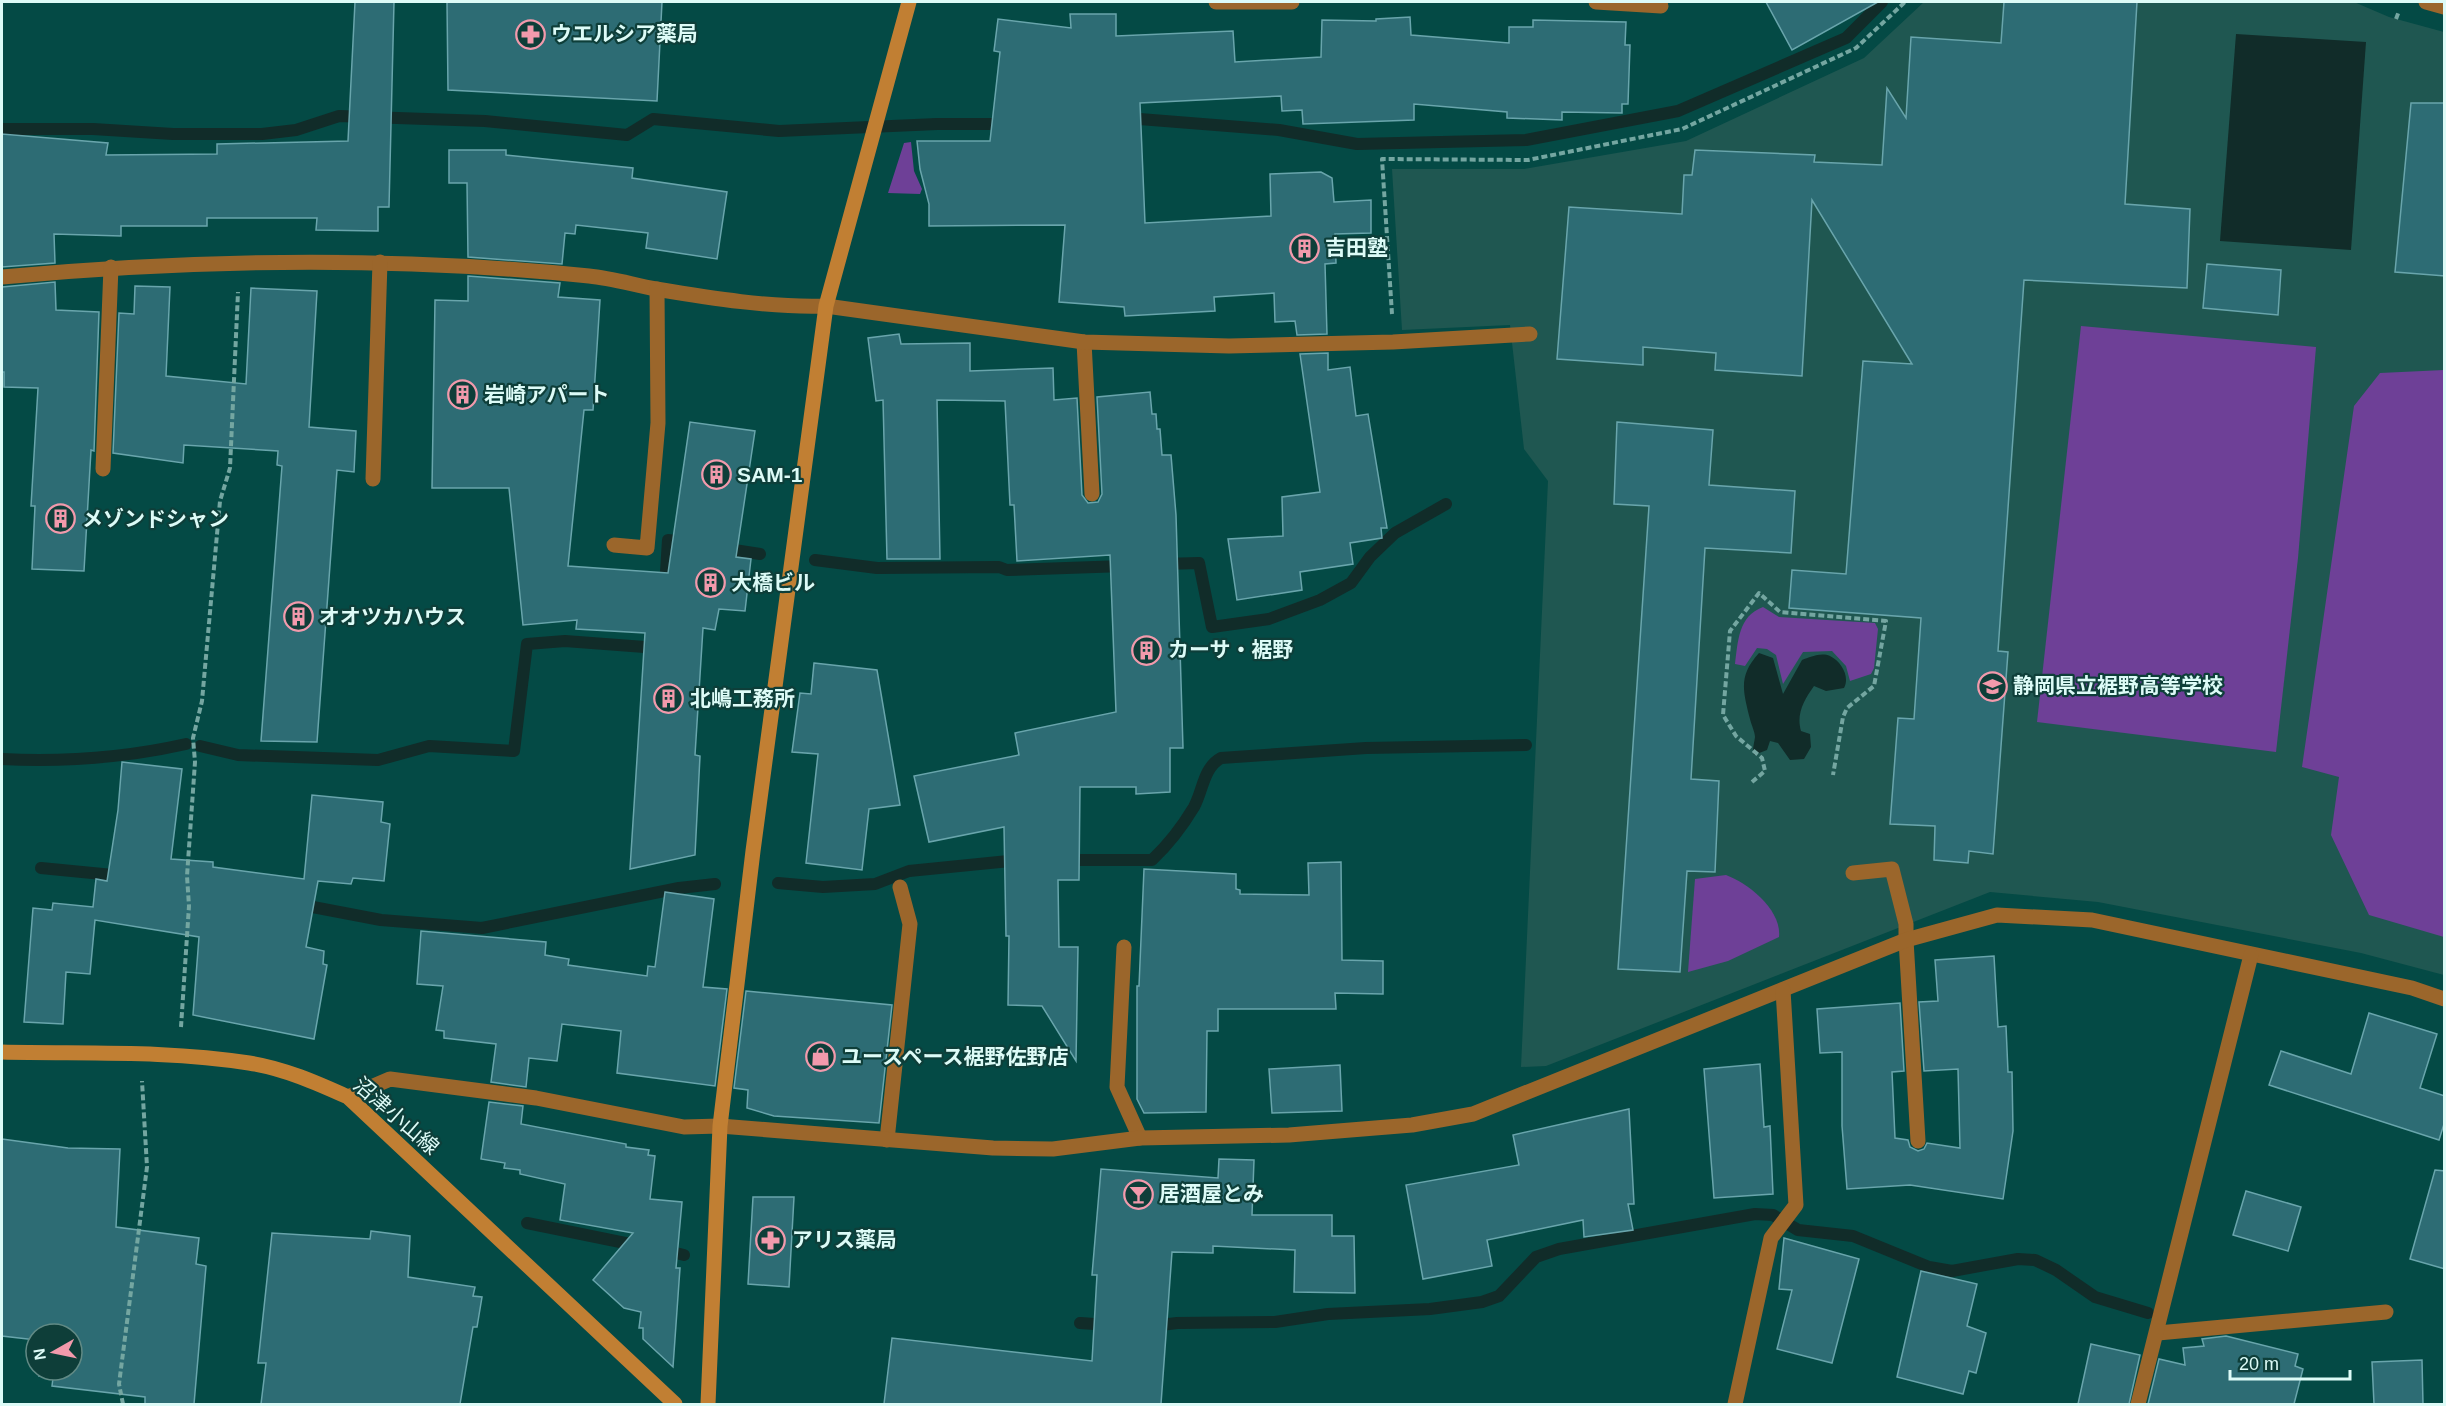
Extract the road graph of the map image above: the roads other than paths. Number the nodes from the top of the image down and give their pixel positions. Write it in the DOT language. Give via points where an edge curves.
graph roads {
  1 [pos="909,2"];
  2 [pos="1216,2"];
  3 [pos="1288,2"];
  4 [pos="1596,2"];
  5 [pos="1661,6"];
  6 [pos="380,262"];
  7 [pos="111,267"];
  8 [pos="2,276"];
  9 [pos="657,289"];
  10 [pos="826,306"];
  11 [pos="1530,334"];
  12 [pos="1084,342"];
  13 [pos="103,469"];
  14 [pos="373,479"];
  15 [pos="1092,494"];
  16 [pos="614,545"];
  17 [pos="1853,873"];
  18 [pos="900,887"];
  19 [pos="1906,940"];
  20 [pos="1124,947"];
  21 [pos="2251,955"];
  22 [pos="1783,990"];
  23 [pos="2445,999"];
  24 [pos="2,1052"];
  25 [pos="348,1097"];
  26 [pos="720,1126"];
  27 [pos="1140,1138"];
  28 [pos="887,1140"];
  29 [pos="1918,1141"];
  30 [pos="2386,1312"];
  31 [pos="2158,1333"];
  32 [pos="675,1404"];
  33 [pos="708,1404"];
  34 [pos="1735,1404"];
  35 [pos="2138,1404"];
  1 -- 10 [label="street"];
  2 -- 3 [label="street"];
  4 -- 5 [label="street"];
  6 -- 7 [label="street"];
  6 -- 9 [label="street" via="591,276"];
  6 -- 14 [label="street"];
  7 -- 8 [label="street"];
  7 -- 13 [label="street"];
  9 -- 10 [label="street" via="798,307"];
  9 -- 16 [label="street" via="658,423 647,548"];
  10 -- 12 [label="street"];
  10 -- 26 [label="street" via="754,839"];
  11 -- 12 [label="street" via="1229,346"];
  12 -- 15 [label="street"];
  17 -- 19 [label="street" via="1892,869 1906,924"];
  18 -- 28 [label="street" via="910,924"];
  19 -- 21 [label="street" via="1997,915 2092,920"];
  19 -- 22 [label="street"];
  19 -- 29 [label="street"];
  20 -- 27 [label="street" via="1117,1087"];
  21 -- 23 [label="street" via="2412,988"];
  21 -- 31 [label="street"];
  22 -- 27 [label="street" via="1473,1114 1412,1125 1300,1134"];
  22 -- 34 [label="street" via="1796,1205 1771,1238"];
  24 -- 25 [label="street, 沼津小山線" via="177,1055 251,1063 316,1082"];
  25 -- 26 [label="street" via="390,1080 536,1098 684,1127"];
  25 -- 32 [label="street, 沼津小山線"];
  26 -- 28 [label="street"];
  26 -- 33 [label="street"];
  27 -- 28 [label="street" via="1053,1149"];
  30 -- 31 [label="street"];
  31 -- 35 [label="street"];
}
